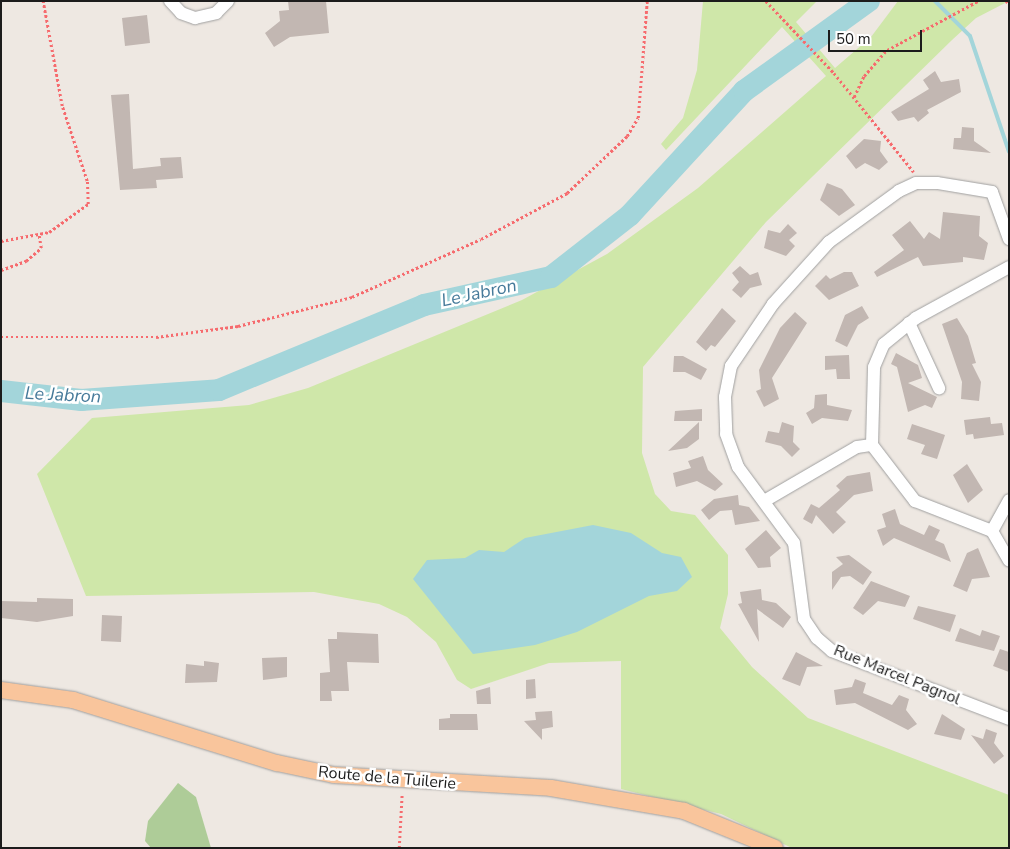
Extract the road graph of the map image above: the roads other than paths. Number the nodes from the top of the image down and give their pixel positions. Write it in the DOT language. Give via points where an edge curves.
graph roads {
  1 [pos="170,1"];
  2 [pos="228,1"];
  3 [pos="1009,239"];
  4 [pos="1009,266"];
  5 [pos="909,322"];
  6 [pos="940,388"];
  7 [pos="872,445"];
  8 [pos="766,500"];
  9 [pos="1009,500"];
  10 [pos="992,531"];
  11 [pos="1009,560"];
  12 [pos="1,690"];
  13 [pos="1009,719"];
  14 [pos="775,848"];
  1 -- 2 [label="street" via="181,13 195,18 216,13"];
  3 -- 8 [label="street, Rue Marcel Pagnol" via="992,192 916,183 829,242 773,304 731,366 725,397 726,434 738,467"];
  4 -- 5 [label="street"];
  5 -- 6 [label="street"];
  5 -- 7 [label="street" via="884,344 874,367"];
  7 -- 8 [label="street" via="856,447"];
  7 -- 10 [label="street" via="915,501"];
  8 -- 13 [label="street, Rue Marcel Pagnol" via="794,543 804,620 825,645 919,687"];
  9 -- 10 [label="street"];
  10 -- 11 [label="street"];
  12 -- 14 [label="main road, Route de la Tuilerie" via="73,700 305,770 404,782 551,788 684,811"];
}
